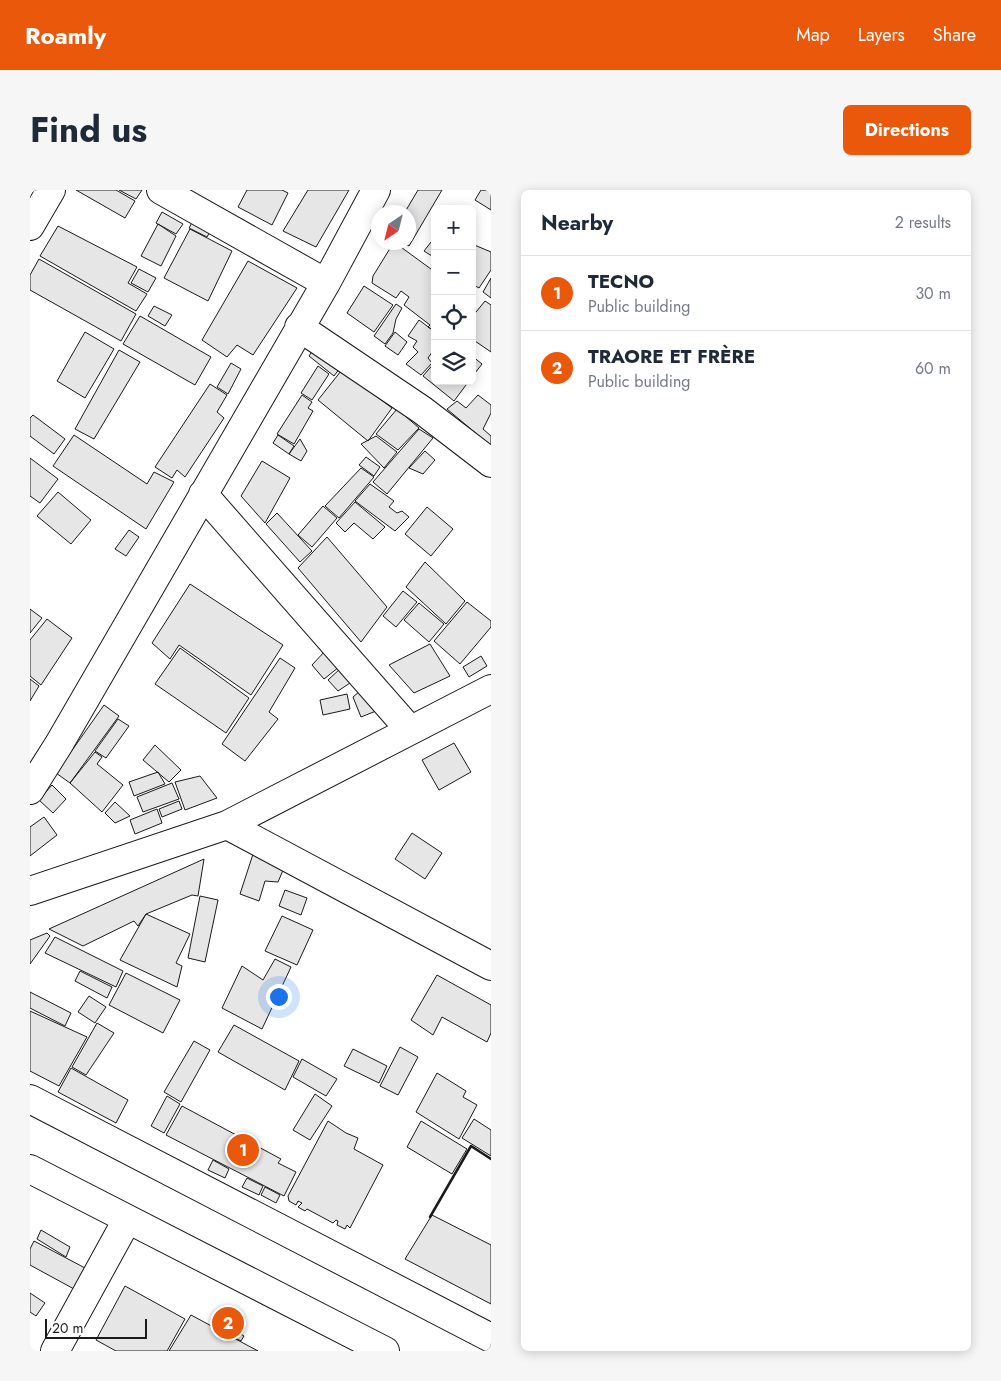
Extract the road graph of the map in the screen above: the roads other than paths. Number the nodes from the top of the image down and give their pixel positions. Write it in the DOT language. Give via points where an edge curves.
graph roads {
  1 [pos="51,190"];
  2 [pos="161,190"];
  3 [pos="376,190"];
  4 [pos="30,226"];
  5 [pos="326,284"];
  6 [pos="299,327"];
  7 [pos="491,463"];
  8 [pos="203,494"];
  9 [pos="491,689"];
  10 [pos="410,730"];
  11 [pos="30,790"];
  12 [pos="227,825"];
  13 [pos="30,891"];
  14 [pos="491,966"];
  15 [pos="30,1099"];
  16 [pos="30,1169"];
  17 [pos="127,1220"];
  18 [pos="491,1338"];
  19 [pos="55,1351"];
  20 [pos="385,1351"];
  1 -- 4 [label="street"];
  2 -- 5 [label="street"];
  3 -- 5 [label="street"];
  5 -- 6 [label="street"];
  6 -- 7 [label="street" via="422,410"];
  6 -- 8 [label="street"];
  8 -- 10 [label="street"];
  8 -- 11 [label="street"];
  9 -- 10 [label="street"];
  10 -- 12 [label="street"];
  12 -- 13 [label="street"];
  12 -- 14 [label="street"];
  15 -- 18 [label="street"];
  16 -- 17 [label="street"];
  17 -- 19 [label="street"];
  17 -- 20 [label="street"];
}
